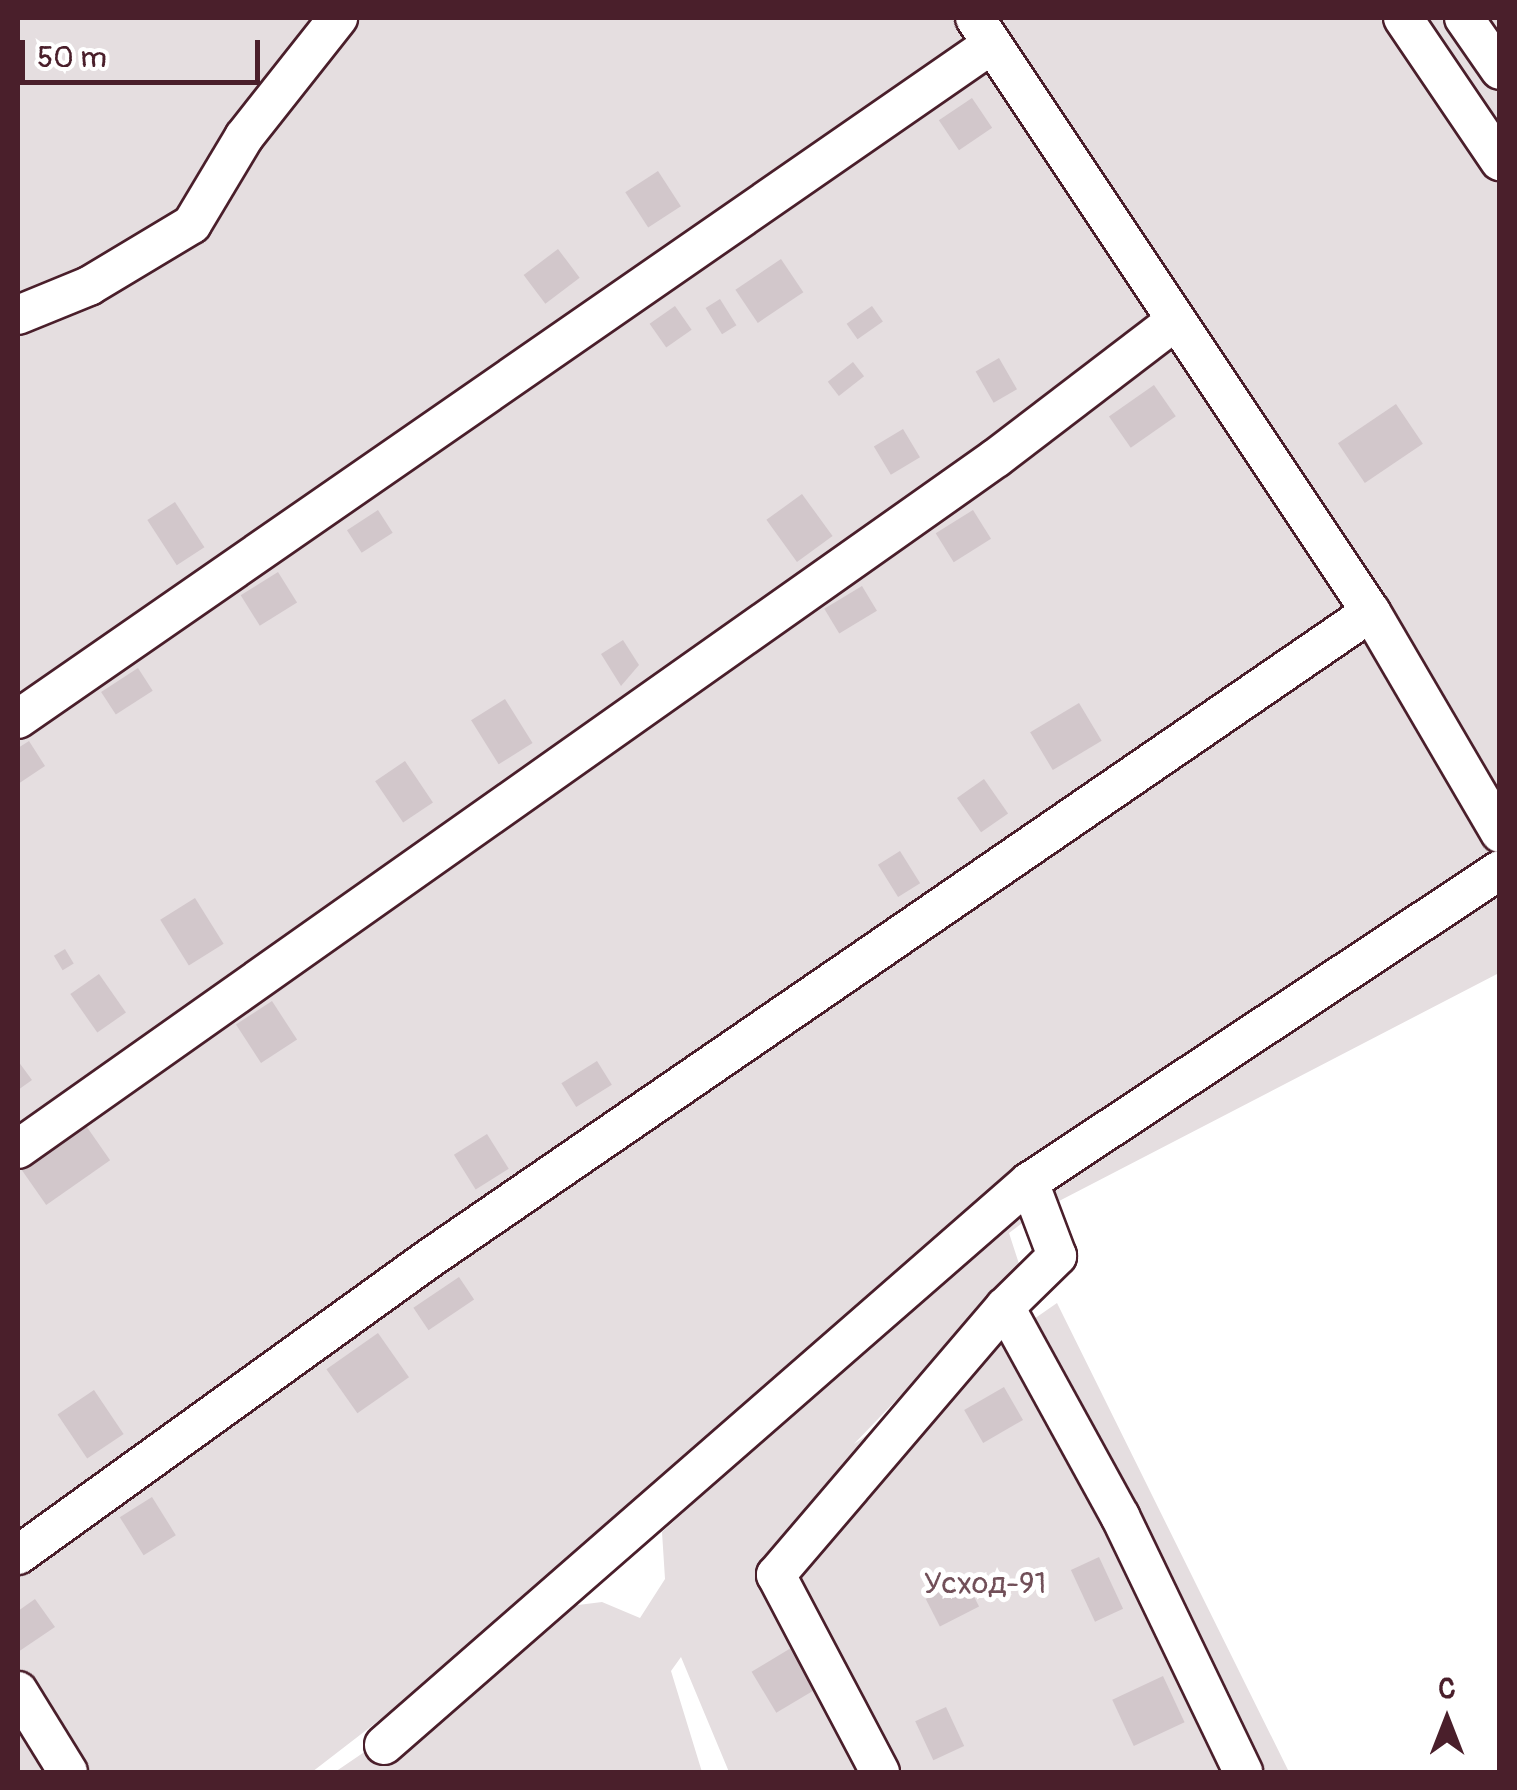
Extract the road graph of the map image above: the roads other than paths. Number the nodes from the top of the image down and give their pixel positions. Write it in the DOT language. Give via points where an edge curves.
graph roads {
  1 [pos="338,18"];
  2 [pos="1403,18"];
  3 [pos="1464,18"];
  4 [pos="983,31"];
  5 [pos="1500,70"];
  6 [pos="1500,162"];
  7 [pos="18,314"];
  8 [pos="1175,321"];
  9 [pos="1372,612"];
  10 [pos="18,719"];
  11 [pos="1500,833"];
  12 [pos="1500,870"];
  13 [pos="18,1149"];
  14 [pos="1029,1182"];
  15 [pos="1004,1307"];
  16 [pos="18,1555"];
  17 [pos="18,1691"];
  18 [pos="384,1745"];
  19 [pos="68,1772"];
  20 [pos="880,1772"];
  21 [pos="1243,1772"];
  1 -- 7 [label="street" via="244,137 192,224 89,286"];
  2 -- 6 [label="street"];
  3 -- 5 [label="street"];
  4 -- 8 [label="street"];
  4 -- 10 [label="street"];
  8 -- 9 [label="street"];
  8 -- 13 [label="street"];
  9 -- 11 [label="street"];
  9 -- 16 [label="street" via="430,1258"];
  12 -- 14 [label="street"];
  14 -- 15 [label="street" via="1058,1256"];
  14 -- 18 [label="street"];
  15 -- 20 [label="street" via="776,1575"];
  15 -- 21 [label="street" via="1120,1516"];
  17 -- 19 [label="street"];
}
